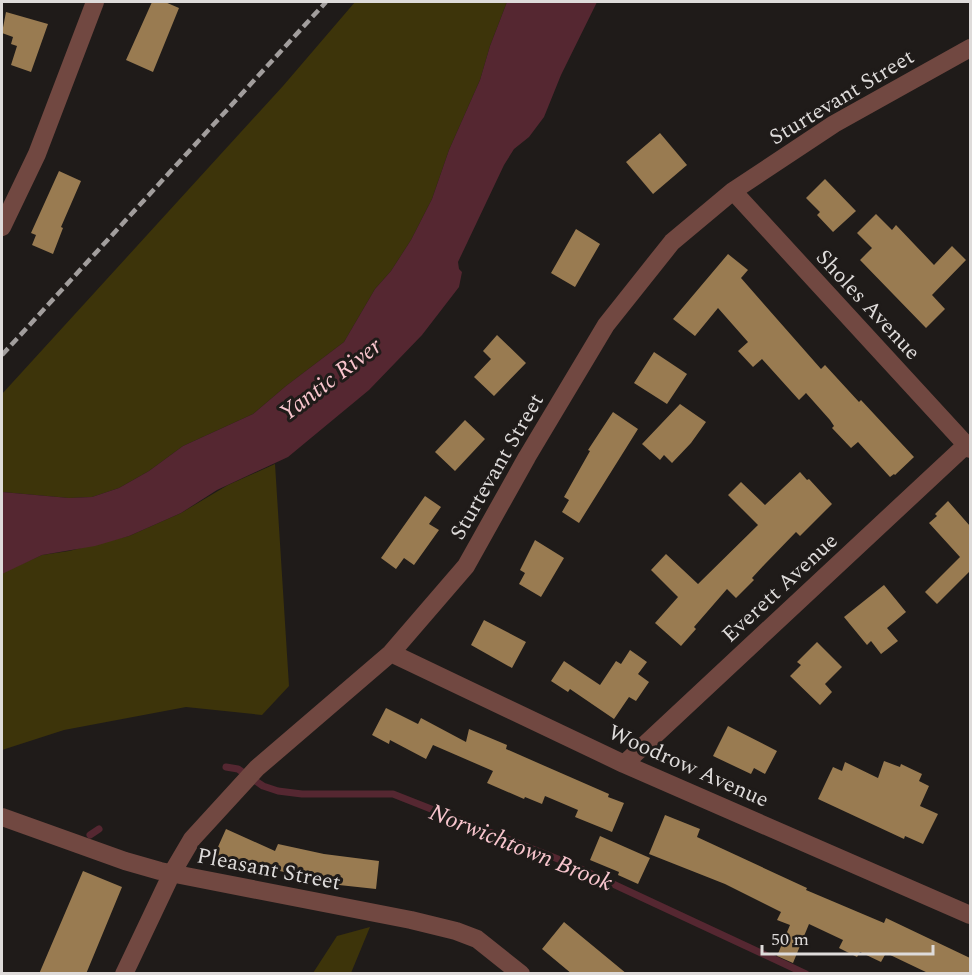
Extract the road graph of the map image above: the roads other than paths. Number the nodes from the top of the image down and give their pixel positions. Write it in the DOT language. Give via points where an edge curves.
graph roads {
  1 [pos="95,2"];
  2 [pos="970,48"];
  3 [pos="733,191"];
  4 [pos="2,227"];
  5 [pos="968,447"];
  6 [pos="391,653"];
  7 [pos="624,764"];
  8 [pos="2,817"];
  9 [pos="172,873"];
  10 [pos="970,915"];
  11 [pos="124,974"];
  12 [pos="521,974"];
  1 -- 4 [label="street" via="37,154"];
  2 -- 3 [label="street, Sturtevant Street" via="834,124"];
  3 -- 5 [label="street, Sholes Avenue"];
  3 -- 6 [label="street, Sturtevant Street" via="672,242 606,325 466,566"];
  5 -- 7 [label="street, Everett Avenue"];
  6 -- 7 [label="street, Woodrow Avenue"];
  6 -- 9 [label="street, Sturtevant Street" via="257,768 192,839"];
  7 -- 10 [label="street, Woodrow Avenue"];
  8 -- 9 [label="street, Pleasant Street" via="125,861"];
  9 -- 11 [label="street, Sturtevant Street"];
  9 -- 12 [label="street, Pleasant Street" via="456,931 477,939"];
}
